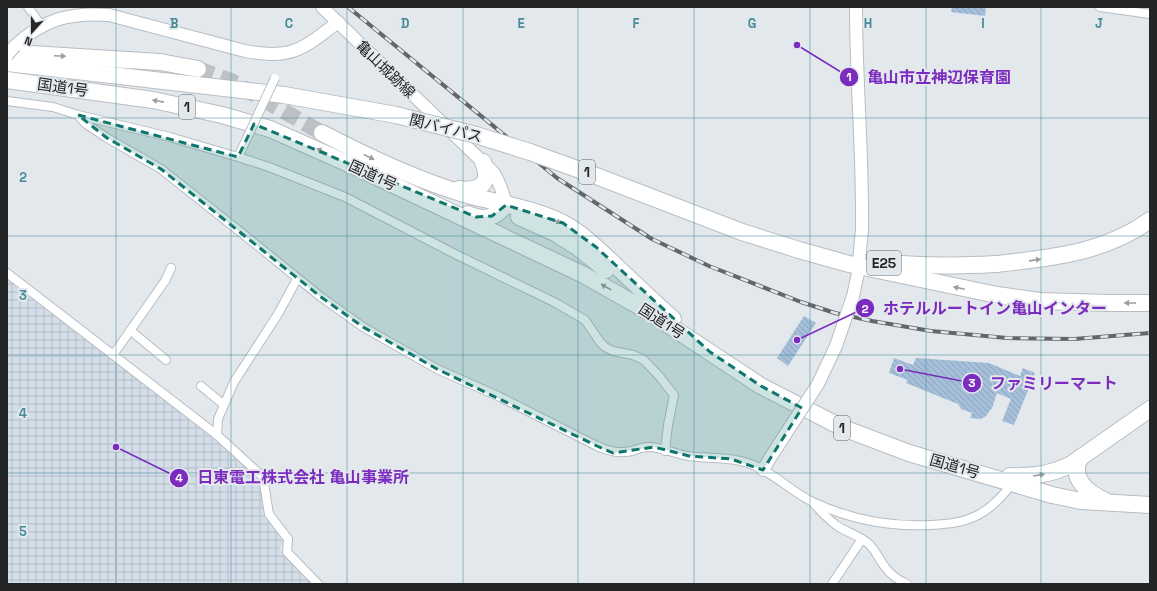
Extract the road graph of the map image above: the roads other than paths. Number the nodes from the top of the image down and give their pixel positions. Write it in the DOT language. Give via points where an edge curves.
graph roads {
  1 [pos="28,7"];
  2 [pos="322,7"];
  3 [pos="856,7"];
  4 [pos="1100,7"];
  5 [pos="1150,14"];
  6 [pos="338,22"];
  7 [pos="41,25"];
  8 [pos="10,51"];
  9 [pos="7,62"];
  10 [pos="7,69"];
  11 [pos="198,69"];
  12 [pos="104,75"];
  13 [pos="275,78"];
  14 [pos="7,80"];
  15 [pos="7,101"];
  16 [pos="78,115"];
  17 [pos="322,132"];
  18 [pos="239,155"];
  19 [pos="483,162"];
  20 [pos="358,168"];
  21 [pos="398,170"];
  22 [pos="506,205"];
  23 [pos="1150,220"];
  24 [pos="773,242"];
  25 [pos="171,268"];
  26 [pos="7,272"];
  27 [pos="297,279"];
  28 [pos="1150,303"];
  29 [pos="130,330"];
  30 [pos="675,330"];
  31 [pos="710,352"];
  32 [pos="113,355"];
  33 [pos="166,360"];
  34 [pos="201,386"];
  35 [pos="223,404"];
  36 [pos="1150,409"];
  37 [pos="217,435"];
  38 [pos="665,451"];
  39 [pos="1080,458"];
  40 [pos="763,470"];
  41 [pos="986,476"];
  42 [pos="1013,483"];
  43 [pos="1052,495"];
  44 [pos="811,501"];
  45 [pos="1111,504"];
  46 [pos="1150,505"];
  47 [pos="1150,515"];
  48 [pos="862,539"];
  49 [pos="318,584"];
  50 [pos="832,584"];
  51 [pos="907,584"];
  1 -- 7 [label="street"];
  2 -- 6 [label="street, 亀山城跡線"];
  3 -- 40 [label="street, bridge" via="862,198 858,273 836,346 818,384"];
  4 -- 5 [label="street"];
  6 -- 7 [label="street" via="307,45 278,54 245,51 110,15 69,17"];
  6 -- 19 [label="street, 亀山城跡線"];
  7 -- 8 [label="street"];
  8 -- 11 [label="highway, 国道1号, one-way" via="153,62"];
  9 -- 12 [label="highway, 1"];
  10 -- 12 [label="highway, 1"];
  12 -- 24 [label="highway, 関バイパス / 1, bridge" via="284,95 396,115 476,134 585,171"];
  13 -- 18 [label="street, bridge"];
  20 -- 14 [label="highway, 国道1号 / 1, one-way" via="270,129 222,114 153,100"];
  15 -- 16 [label="street" via="54,107"];
  16 -- 18 [label="street"];
  16 -- 27 [label="street" via="86,124 107,138 161,169"];
  17 -- 21 [label="highway, 国道1号 / 1, one-way"];
  18 -- 38 [label="street" via="345,197 554,302 585,320 605,348 644,360 674,395"];
  19 -- 21 [label="highway" via="485,178 479,188 473,190 451,187"];
  19 -- 22 [label="street, 亀山城跡線" via="499,181"];
  20 -- 22 [label="highway" via="481,218 497,213"];
  30 -- 20 [label="highway, 国道1号 / 1, one-way" via="584,275"];
  21 -- 22 [label="highway, 国道1号 / 1" via="444,188"];
  22 -- 30 [label="highway" via="514,214 554,233 592,258"];
  22 -- 31 [label="highway, 国道1号 / 1, one-way" via="549,217 576,231"];
  24 -- 23 [label="highway, E25, one-way, bridge" via="851,259 885,263 958,266 996,264 1032,260 1096,247 1123,237"];
  28 -- 24 [label="highway, E25, one-way, bridge" via="1040,301 997,295 850,264"];
  25 -- 29 [label="street" via="165,281"];
  26 -- 32 [label="street"];
  27 -- 35 [label="street"];
  27 -- 38 [label="street" via="363,327 437,369 500,397 597,446 612,453 647,447"];
  29 -- 32 [label="street"];
  29 -- 33 [label="street"];
  30 -- 31 [label="highway, 国道1号 / 1"];
  31 -- 41 [label="highway, 国道1号 / 1" via="761,386 843,428 909,453"];
  32 -- 37 [label="street"];
  34 -- 35 [label="street"];
  35 -- 37 [label="street" via="218,419"];
  36 -- 39 [label="highway"];
  37 -- 49 [label="street" via="263,477 269,514 288,539 287,552"];
  38 -- 40 [label="street" via="689,456 731,459"];
  41 -- 39 [label="highway, one-way" via="1023,477 1045,474 1062,469"];
  39 -- 45 [label="highway" via="1078,472 1084,488"];
  40 -- 44 [label="street"];
  41 -- 42 [label="highway, 国道1号 / 1"];
  42 -- 43 [label="highway, 国道1号 / 1"];
  42 -- 44 [label="street" via="989,508 968,520 953,524 879,524 849,517"];
  43 -- 45 [label="highway, 国道1号 / 1"];
  43 -- 47 [label="highway" via="1090,505"];
  44 -- 48 [label="street" via="829,520"];
  45 -- 46 [label="highway, 国道1号 / 1"];
  48 -- 50 [label="street"];
  48 -- 51 [label="street" via="876,551 891,574"];
}
